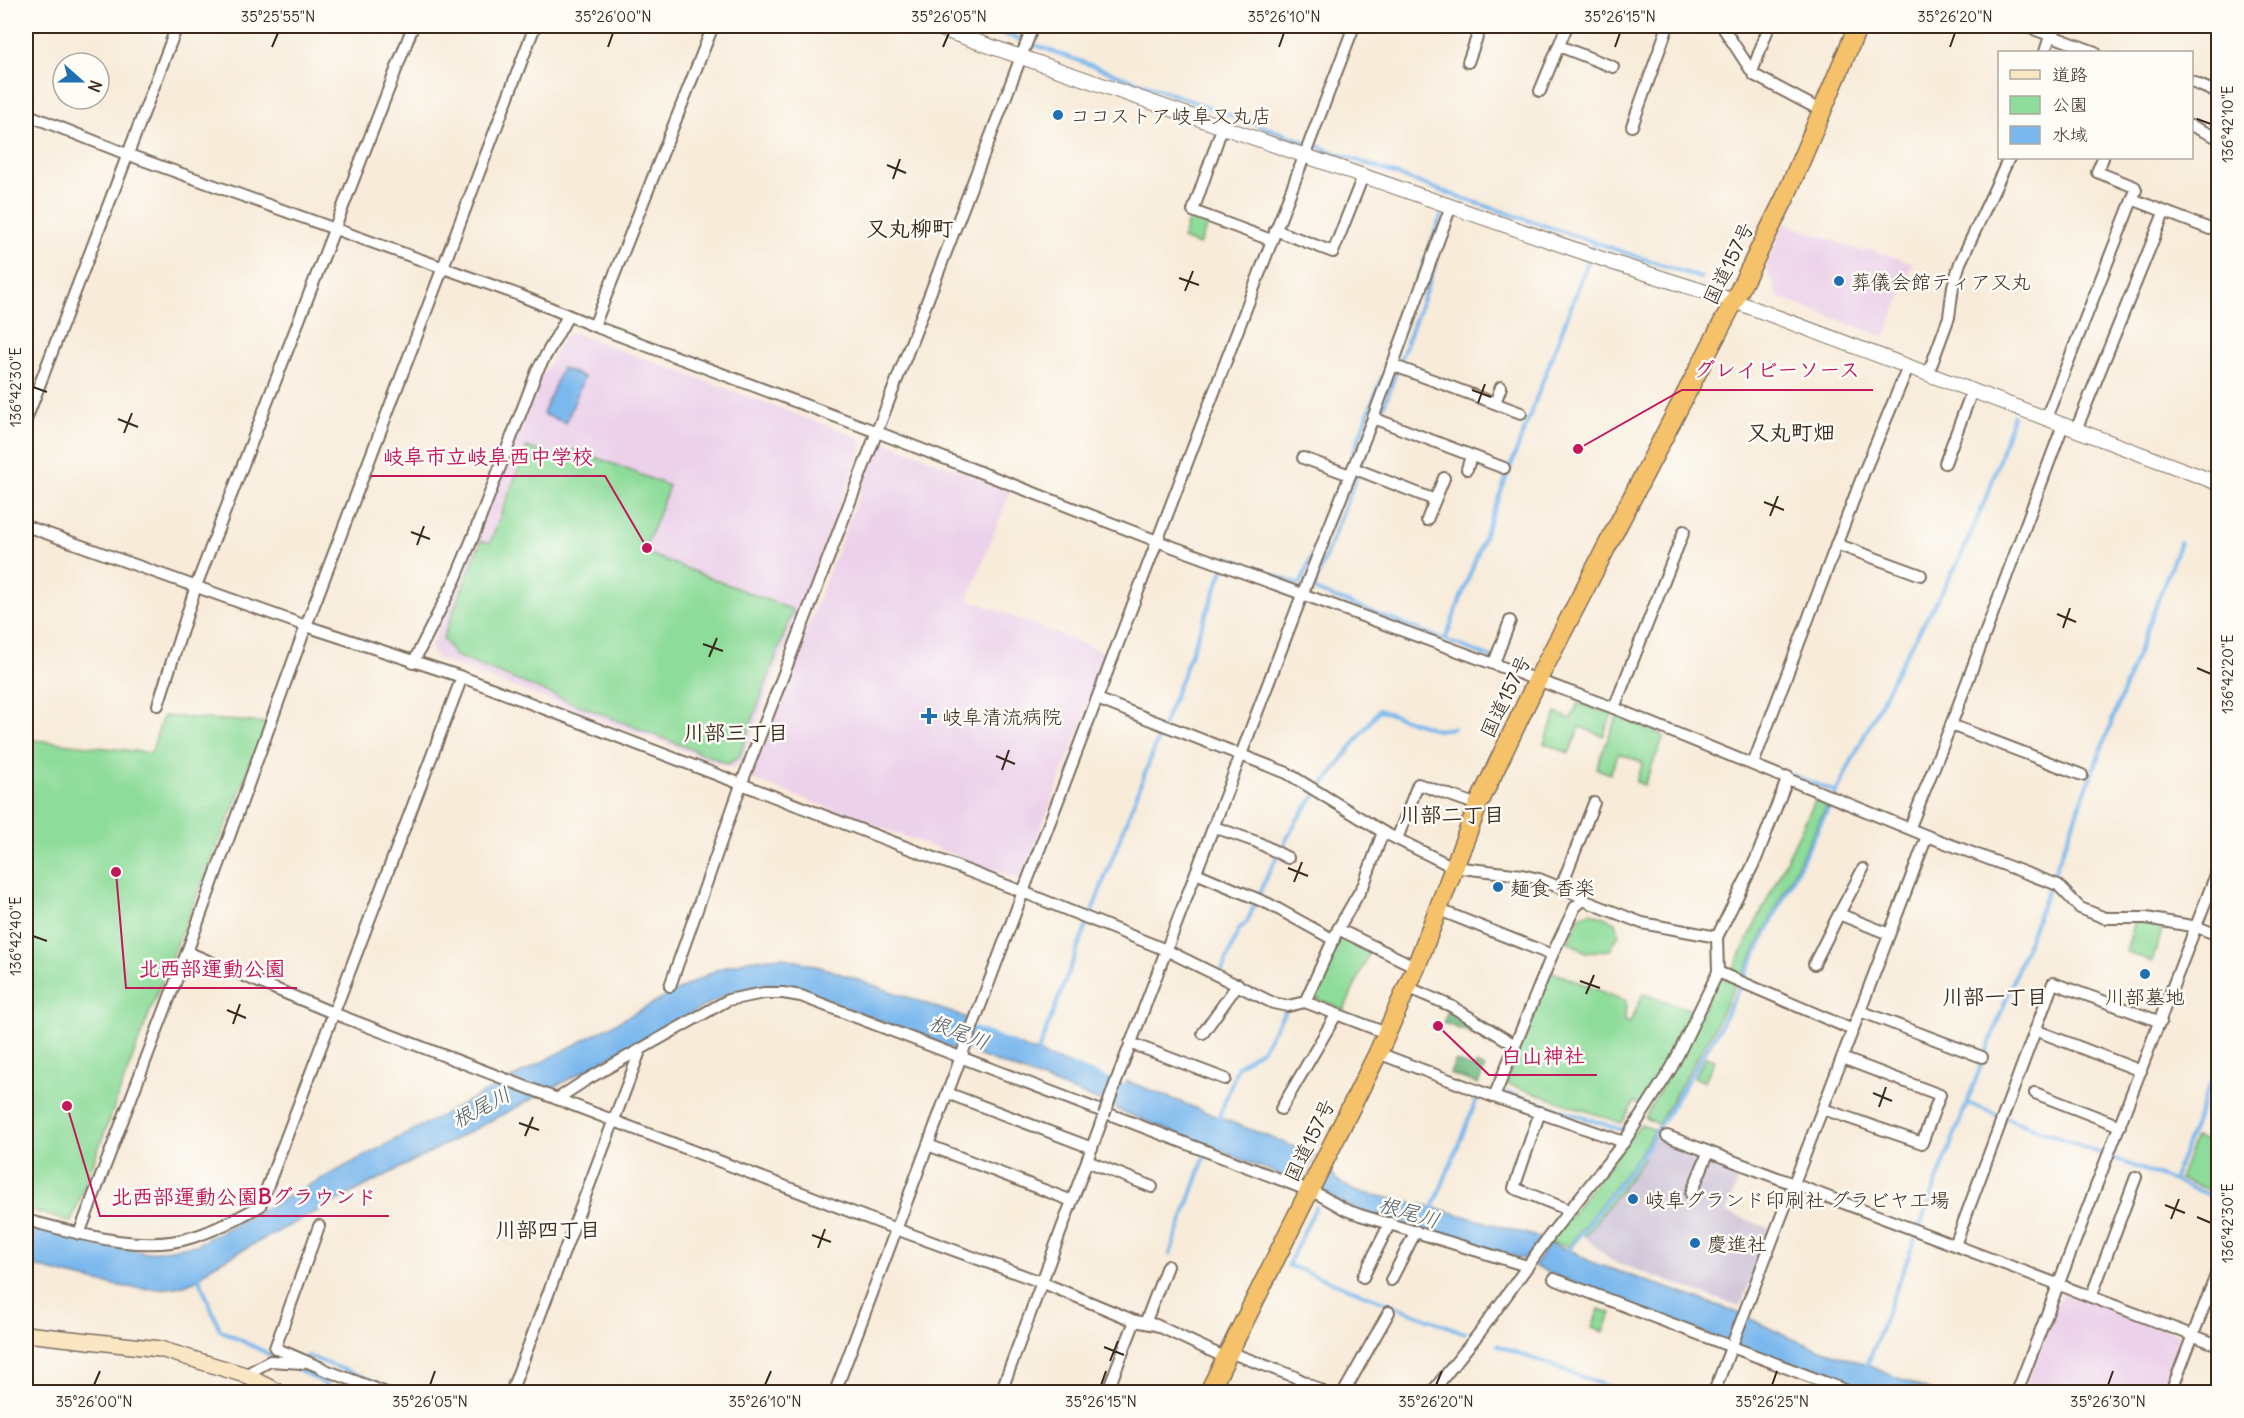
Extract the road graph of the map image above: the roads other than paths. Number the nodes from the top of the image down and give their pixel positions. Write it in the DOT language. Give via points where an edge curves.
graph roads {
  1 [pos="177,26"];
  2 [pos="413,26"];
  3 [pos="535,26"];
  4 [pos="713,26"];
  5 [pos="932,26"];
  6 [pos="1033,26"];
  7 [pos="1353,26"];
  8 [pos="1481,26"];
  9 [pos="1567,26"];
  10 [pos="1668,26"];
  11 [pos="1722,26"];
  12 [pos="1769,26"];
  13 [pos="1858,26"];
  14 [pos="2030,26"];
  15 [pos="2050,36"];
  16 [pos="1559,46"];
  17 [pos="2045,51"];
  18 [pos="2092,51"];
  19 [pos="1022,58"];
  20 [pos="1468,62"];
  21 [pos="1613,67"];
  22 [pos="1752,72"];
  23 [pos="2193,82"];
  24 [pos="1540,91"];
  25 [pos="2218,93"];
  26 [pos="1822,111"];
  27 [pos="26,114"];
  28 [pos="1222,125"];
  29 [pos="1632,126"];
  30 [pos="2193,126"];
  31 [pos="2218,138"];
  32 [pos="129,155"];
  33 [pos="1304,156"];
  34 [pos="2009,159"];
  35 [pos="2103,159"];
  36 [pos="1363,176"];
  37 [pos="2132,200"];
  38 [pos="1451,206"];
  39 [pos="2164,213"];
  40 [pos="335,229"];
  41 [pos="2210,229"];
  42 [pos="1273,235"];
  43 [pos="442,267"];
  44 [pos="1734,301"];
  45 [pos="567,316"];
  46 [pos="594,326"];
  47 [pos="1392,365"];
  48 [pos="1908,367"];
  49 [pos="1928,374"];
  50 [pos="1501,387"];
  51 [pos="1972,391"];
  52 [pos="1495,404"];
  53 [pos="1521,414"];
  54 [pos="1373,418"];
  55 [pos="2046,418"];
  56 [pos="26,420"];
  57 [pos="2070,427"];
  58 [pos="877,432"];
  59 [pos="1471,456"];
  60 [pos="1304,458"];
  61 [pos="1945,463"];
  62 [pos="1504,468"];
  63 [pos="1467,469"];
  64 [pos="1351,472"];
  65 [pos="1444,478"];
  66 [pos="2218,483"];
  67 [pos="1435,500"];
  68 [pos="1427,520"];
  69 [pos="26,526"];
  70 [pos="1684,531"];
  71 [pos="1157,542"];
  72 [pos="1836,544"];
  73 [pos="1921,575"];
  74 [pos="196,586"];
  75 [pos="1302,595"];
  76 [pos="1509,621"];
  77 [pos="306,626"];
  78 [pos="413,663"];
  79 [pos="1494,663"];
  80 [pos="462,677"];
  81 [pos="1537,681"];
  82 [pos="1097,699"];
  83 [pos="158,705"];
  84 [pos="1614,708"];
  85 [pos="1951,725"];
  86 [pos="1242,754"];
  87 [pos="1753,764"];
  88 [pos="2082,775"];
  89 [pos="1788,777"];
  90 [pos="741,784"];
  91 [pos="1594,803"];
  92 [pos="1478,805"];
  93 [pos="1214,827"];
  94 [pos="1910,827"];
  95 [pos="1383,832"];
  96 [pos="1927,836"];
  97 [pos="1397,839"];
  98 [pos="1288,858"];
  99 [pos="1454,867"];
  100 [pos="1863,869"];
  101 [pos="2218,869"];
  102 [pos="1196,873"];
  103 [pos="1561,887"];
  104 [pos="1023,892"];
  105 [pos="1583,900"];
  106 [pos="1437,909"];
  107 [pos="1839,914"];
  108 [pos="2197,927"];
  109 [pos="1890,934"];
  110 [pos="1336,935"];
  111 [pos="2218,935"];
  112 [pos="1717,937"];
  113 [pos="1166,950"];
  114 [pos="187,951"];
  115 [pos="1552,955"];
  116 [pos="1814,964"];
  117 [pos="1416,967"];
  118 [pos="1718,972"];
  119 [pos="1238,984"];
  120 [pos="670,986"];
  121 [pos="1407,987"];
  122 [pos="1305,1002"];
  123 [pos="1860,1011"];
  124 [pos="333,1013"];
  125 [pos="1336,1015"];
  126 [pos="2161,1022"];
  127 [pos="1853,1030"];
  128 [pos="2035,1030"];
  129 [pos="1203,1033"];
  130 [pos="1386,1034"];
  131 [pos="1130,1043"];
  132 [pos="1515,1045"];
  133 [pos="640,1051"];
  134 [pos="1378,1053"];
  135 [pos="962,1055"];
  136 [pos="1982,1057"];
  137 [pos="1842,1058"];
  138 [pos="2141,1071"];
  139 [pos="1225,1079"];
  140 [pos="947,1093"];
  141 [pos="2035,1093"];
  142 [pos="553,1097"];
  143 [pos="1494,1097"];
  144 [pos="1281,1109"];
  145 [pos="1822,1109"];
  146 [pos="1540,1112"];
  147 [pos="613,1121"];
  148 [pos="2120,1126"];
  149 [pos="1667,1136"];
  150 [pos="1624,1142"];
  151 [pos="928,1145"];
  152 [pos="1092,1148"];
  153 [pos="1708,1153"];
  154 [pos="1088,1161"];
  155 [pos="2136,1178"];
  156 [pos="1315,1180"];
  157 [pos="1793,1184"];
  158 [pos="1152,1187"];
  159 [pos="1691,1194"];
  160 [pos="1072,1201"];
  161 [pos="1569,1210"];
  162 [pos="26,1220"];
  163 [pos="1390,1223"];
  164 [pos="319,1226"];
  165 [pos="896,1229"];
  166 [pos="1416,1231"];
  167 [pos="79,1234"];
  168 [pos="1955,1245"];
  169 [pos="1167,1266"];
  170 [pos="1527,1266"];
  171 [pos="2218,1270"];
  172 [pos="1363,1277"];
  173 [pos="1554,1279"];
  174 [pos="1391,1280"];
  175 [pos="1041,1282"];
  176 [pos="2060,1285"];
  177 [pos="2091,1297"];
  178 [pos="1389,1312"];
  179 [pos="1141,1321"];
  180 [pos="26,1334"];
  181 [pos="2193,1335"];
  182 [pos="2218,1345"];
  183 [pos="1731,1347"];
  184 [pos="1228,1355"];
  185 [pos="324,1369"];
  186 [pos="245,1376"];
  187 [pos="1316,1391"];
  188 [pos="278,1392"];
  189 [pos="384,1392"];
  190 [pos="511,1392"];
  191 [pos="835,1392"];
  192 [pos="1001,1392"];
  193 [pos="1107,1392"];
  194 [pos="1209,1392"];
  195 [pos="1344,1392"];
  196 [pos="1432,1392"];
  197 [pos="1714,1392"];
  198 [pos="1850,1392"];
  199 [pos="2017,1392"];
  200 [pos="2171,1392"];
  1 -- 32 [label="street"];
  2 -- 40 [label="street"];
  3 -- 43 [label="street"];
  4 -- 46 [label="street"];
  5 -- 19 [label="street"];
  6 -- 19 [label="street"];
  7 -- 33 [label="street"];
  8 -- 20 [label="street"];
  9 -- 16 [label="street"];
  10 -- 29 [label="street"];
  11 -- 22 [label="street"];
  12 -- 22 [label="street"];
  13 -- 26 [label="highway, 国道157号"];
  14 -- 15 [label="street"];
  15 -- 17 [label="street"];
  15 -- 18 [label="street"];
  16 -- 21 [label="street"];
  16 -- 24 [label="street"];
  19 -- 28 [label="street"];
  19 -- 58 [label="street"];
  22 -- 26 [label="street"];
  23 -- 25 [label="street"];
  26 -- 44 [label="highway, 国道157号"];
  27 -- 32 [label="street"];
  28 -- 33 [label="street"];
  28 -- 42 [label="street" via="1193,211"];
  30 -- 31 [label="street"];
  32 -- 40 [label="street"];
  32 -- 56 [label="street"];
  33 -- 36 [label="street"];
  33 -- 42 [label="street"];
  34 -- 49 [label="street" via="1960,263 1949,317"];
  35 -- 37 [label="street" via="2097,172 2135,187"];
  36 -- 38 [label="street"];
  36 -- 42 [label="street" via="1332,252"];
  37 -- 39 [label="street"];
  37 -- 55 [label="street"];
  38 -- 44 [label="street"];
  38 -- 47 [label="street"];
  39 -- 41 [label="street"];
  39 -- 57 [label="street"];
  40 -- 43 [label="street"];
  40 -- 74 [label="street"];
  42 -- 71 [label="street"];
  43 -- 45 [label="street"];
  43 -- 77 [label="street"];
  44 -- 48 [label="street"];
  44 -- 81 [label="highway, 国道157号"];
  45 -- 46 [label="street"];
  45 -- 78 [label="street" via="537,371 455,580"];
  46 -- 58 [label="street"];
  47 -- 52 [label="street"];
  47 -- 54 [label="street"];
  48 -- 49 [label="street"];
  48 -- 72 [label="street"];
  49 -- 51 [label="street"];
  50 -- 52 [label="street"];
  51 -- 55 [label="street"];
  51 -- 61 [label="street"];
  52 -- 53 [label="street"];
  54 -- 59 [label="street"];
  54 -- 64 [label="street"];
  55 -- 57 [label="street"];
  57 -- 66 [label="street"];
  57 -- 85 [label="street"];
  58 -- 71 [label="street"];
  58 -- 90 [label="street"];
  59 -- 62 [label="street"];
  59 -- 63 [label="street"];
  60 -- 64 [label="street"];
  64 -- 67 [label="street"];
  64 -- 75 [label="street"];
  65 -- 67 [label="street"];
  67 -- 68 [label="street"];
  69 -- 74 [label="street"];
  70 -- 84 [label="street"];
  71 -- 75 [label="street"];
  71 -- 82 [label="street"];
  72 -- 73 [label="street"];
  72 -- 87 [label="street"];
  74 -- 77 [label="street"];
  74 -- 83 [label="street"];
  75 -- 79 [label="street"];
  75 -- 86 [label="street"];
  76 -- 79 [label="street"];
  77 -- 78 [label="street"];
  77 -- 114 [label="street"];
  78 -- 80 [label="street"];
  79 -- 81 [label="street"];
  80 -- 90 [label="street"];
  80 -- 124 [label="street"];
  81 -- 84 [label="street"];
  81 -- 92 [label="highway, 国道157号"];
  82 -- 86 [label="street"];
  82 -- 104 [label="street"];
  84 -- 87 [label="street"];
  85 -- 88 [label="street"];
  85 -- 94 [label="street"];
  86 -- 93 [label="street"];
  86 -- 95 [label="street" via="1287,773"];
  87 -- 89 [label="street"];
  89 -- 94 [label="street"];
  89 -- 112 [label="street" via="1756,859"];
  90 -- 104 [label="street"];
  90 -- 120 [label="street"];
  91 -- 103 [label="street"];
  92 -- 97 [label="street" via="1418,784"];
  92 -- 99 [label="highway, 国道157号"];
  93 -- 98 [label="street"];
  93 -- 102 [label="street"];
  94 -- 96 [label="street"];
  95 -- 97 [label="street"];
  95 -- 110 [label="street" via="1364,884"];
  96 -- 108 [label="street" via="2058,885 2080,908 2105,918 2146,918"];
  96 -- 109 [label="street"];
  97 -- 99 [label="street"];
  99 -- 103 [label="street" via="1522,875"];
  99 -- 106 [label="highway, 国道157号"];
  100 -- 107 [label="street"];
  101 -- 108 [label="street"];
  102 -- 110 [label="street"];
  102 -- 113 [label="street"];
  103 -- 105 [label="street"];
  104 -- 113 [label="street"];
  104 -- 135 [label="street"];
  105 -- 112 [label="street" via="1642,923"];
  105 -- 115 [label="street" via="1575,907"];
  106 -- 115 [label="street"];
  106 -- 117 [label="highway, 国道157号"];
  107 -- 109 [label="street"];
  107 -- 116 [label="street"];
  108 -- 111 [label="street"];
  108 -- 126 [label="street"];
  109 -- 123 [label="street"];
  110 -- 117 [label="street"];
  110 -- 122 [label="street"];
  112 -- 118 [label="street"];
  113 -- 119 [label="street"];
  113 -- 131 [label="street"];
  114 -- 124 [label="street"];
  114 -- 167 [label="street"];
  115 -- 132 [label="street"];
  117 -- 121 [label="highway, 国道157号"];
  118 -- 127 [label="street"];
  118 -- 150 [label="street" via="1672,1067"];
  119 -- 122 [label="street" via="1274,1003 1288,1006"];
  119 -- 129 [label="street"];
  121 -- 130 [label="highway, 国道157号"];
  121 -- 132 [label="street" via="1452,1005"];
  122 -- 125 [label="street"];
  123 -- 127 [label="street"];
  123 -- 136 [label="street"];
  124 -- 142 [label="street"];
  124 -- 167 [label="street" via="260,1206 192,1238 145,1245"];
  125 -- 130 [label="street"];
  125 -- 144 [label="street"];
  126 -- 128 [label="street" via="2053,983"];
  126 -- 138 [label="street"];
  127 -- 137 [label="street"];
  128 -- 138 [label="street"];
  128 -- 168 [label="street"];
  130 -- 134 [label="highway, 国道157号"];
  131 -- 139 [label="street"];
  131 -- 152 [label="street, bridge"];
  132 -- 143 [label="street"];
  133 -- 135 [label="street" via="728,1000 773,993 801,996"];
  133 -- 142 [label="street"];
  133 -- 147 [label="street"];
  134 -- 143 [label="street"];
  134 -- 156 [label="highway, 国道157号"];
  135 -- 140 [label="street"];
  135 -- 156 [label="street" via="1207,1151"];
  137 -- 145 [label="street"];
  137 -- 145 [label="street" via="1940,1095 1923,1143"];
  138 -- 148 [label="street"];
  140 -- 151 [label="street"];
  140 -- 152 [label="street"];
  141 -- 148 [label="street"];
  142 -- 147 [label="street"];
  143 -- 146 [label="street"];
  145 -- 157 [label="street"];
  146 -- 150 [label="street"];
  146 -- 161 [label="street" via="1514,1188"];
  147 -- 165 [label="street"];
  147 -- 190 [label="street"];
  148 -- 176 [label="street"];
  149 -- 153 [label="street"];
  150 -- 161 [label="street"];
  151 -- 160 [label="street"];
  151 -- 165 [label="street"];
  152 -- 154 [label="street"];
  153 -- 157 [label="street"];
  153 -- 159 [label="street"];
  154 -- 158 [label="street"];
  154 -- 160 [label="street"];
  155 -- 177 [label="street"];
  156 -- 163 [label="street" via="1346,1210"];
  156 -- 184 [label="highway, 国道157号"];
  157 -- 168 [label="street"];
  157 -- 183 [label="street"];
  160 -- 175 [label="street"];
  161 -- 170 [label="street"];
  162 -- 167 [label="street"];
  163 -- 166 [label="street"];
  163 -- 172 [label="street"];
  164 -- 185 [label="street" via="275,1348"];
  165 -- 175 [label="street"];
  165 -- 191 [label="street"];
  166 -- 170 [label="street"];
  166 -- 174 [label="street"];
  168 -- 176 [label="street"];
  169 -- 179 [label="street"];
  170 -- 196 [label="street"];
  171 -- 181 [label="street"];
  173 -- 183 [label="street"];
  175 -- 179 [label="street"];
  175 -- 192 [label="street"];
  176 -- 177 [label="street"];
  176 -- 199 [label="street"];
  177 -- 181 [label="street"];
  178 -- 195 [label="street"];
  179 -- 184 [label="street"];
  179 -- 193 [label="street"];
  180 -- 186 [label="main road" via="160,1348"];
  181 -- 182 [label="street"];
  181 -- 200 [label="street"];
  183 -- 197 [label="street"];
  183 -- 198 [label="street"];
  184 -- 187 [label="street" via="1293,1376"];
  184 -- 194 [label="highway, 国道157号"];
  185 -- 186 [label="street" via="270,1361"];
  185 -- 189 [label="street"];
  186 -- 188 [label="main road"];
}
